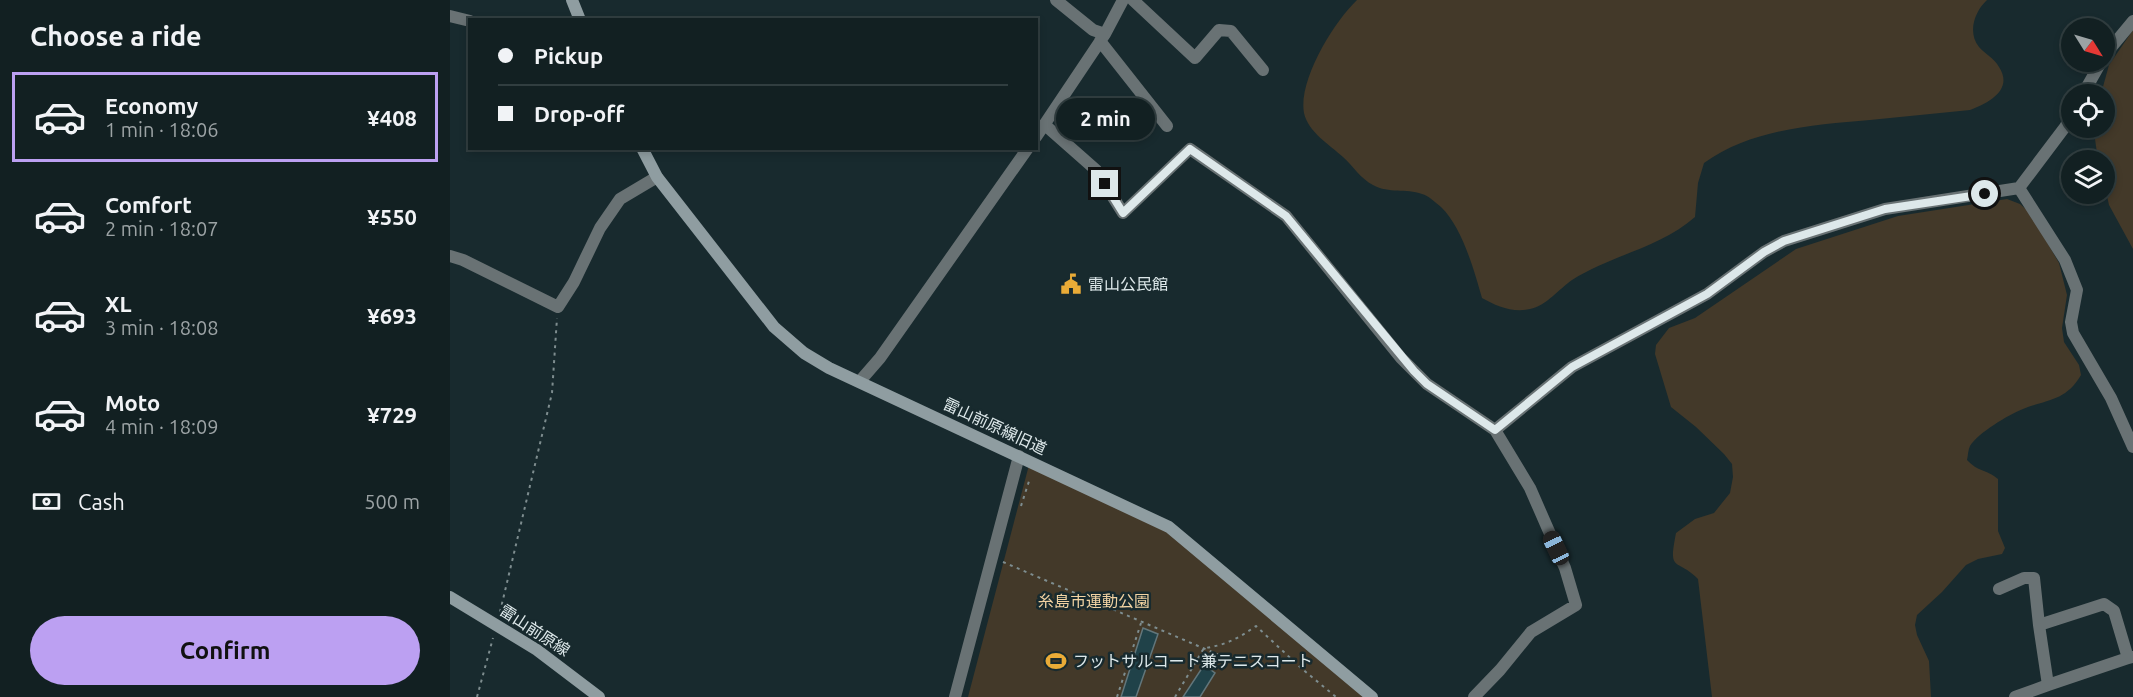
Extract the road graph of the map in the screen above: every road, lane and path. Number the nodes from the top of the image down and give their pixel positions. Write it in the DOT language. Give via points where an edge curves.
graph roads {
  1 [pos="572,0"];
  2 [pos="1056,0"];
  3 [pos="1123,0"];
  4 [pos="1133,0"];
  5 [pos="450,16"];
  6 [pos="579,18"];
  7 [pos="468,20"];
  8 [pos="2133,21"];
  9 [pos="1103,38"];
  10 [pos="2115,43"];
  11 [pos="1263,70"];
  12 [pos="1045,125"];
  13 [pos="1167,126"];
  14 [pos="2061,133"];
  15 [pos="1038,134"];
  16 [pos="644,150"];
  17 [pos="1027,150"];
  18 [pos="657,177"];
  19 [pos="2019,188"];
  20 [pos="450,256"];
  21 [pos="558,307"];
  22 [pos="860,381"];
  23 [pos="1495,430"];
  24 [pos="2133,447"];
  25 [pos="1019,456"];
  26 [pos="1003,562"];
  27 [pos="1999,589"];
  28 [pos="450,597"];
  29 [pos="1141,623"];
  30 [pos="497,624"];
  31 [pos="2039,626"];
  32 [pos="1204,648"];
  33 [pos="1226,658"];
  34 [pos="2131,658"];
  35 [pos="2048,686"];
  36 [pos="477,697"];
  37 [pos="599,697"];
  38 [pos="956,697"];
  39 [pos="1117,697"];
  40 [pos="1175,697"];
  41 [pos="1336,697"];
  42 [pos="1372,697"];
  43 [pos="1474,697"];
  44 [pos="2015,697"];
  1 -- 6 [label="street"];
  2 -- 9 [label="street"];
  3 -- 9 [label="street"];
  4 -- 11 [label="street" via="1196,58 1219,30 1231,31"];
  5 -- 7 [label="street"];
  8 -- 10 [label="street"];
  9 -- 12 [label="street"];
  9 -- 13 [label="street"];
  12 -- 15 [label="street"];
  12 -- 23 [label="street" via="1096,170 1123,213 1190,149 1286,216 1407,364 1427,384"];
  14 -- 19 [label="street"];
  16 -- 18 [label="street, 雷山前原線旧道"];
  17 -- 22 [label="street"];
  18 -- 21 [label="street" via="620,199"];
  18 -- 22 [label="street, 雷山前原線旧道" via="774,327 804,353"];
  19 -- 23 [label="street" via="1885,209 1784,241 1707,294 1572,367"];
  19 -- 24 [label="street" via="2064,260 2077,290 2071,322 2073,333 2111,398"];
  20 -- 21 [label="street"];
  21 -- 30 [label="path" via="552,393"];
  22 -- 25 [label="street, 雷山前原線旧道"];
  23 -- 43 [label="street" via="1530,488 1565,568 1576,605 1531,632"];
  25 -- 38 [label="street"];
  25 -- 42 [label="street, 雷山前原線旧道" via="1169,527"];
  26 -- 29 [label="path"];
  27 -- 31 [label="street" via="2034,578"];
  28 -- 30 [label="street, 雷山前原線"];
  29 -- 32 [label="path"];
  29 -- 39 [label="path"];
  30 -- 36 [label="path"];
  30 -- 37 [label="street, 雷山前原線"];
  31 -- 34 [label="street" via="2104,604 2114,611"];
  31 -- 35 [label="street"];
  32 -- 33 [label="path"];
  32 -- 40 [label="path"];
  32 -- 41 [label="path" via="1228,643 1256,626"];
  34 -- 35 [label="street"];
  35 -- 44 [label="street"];
}
